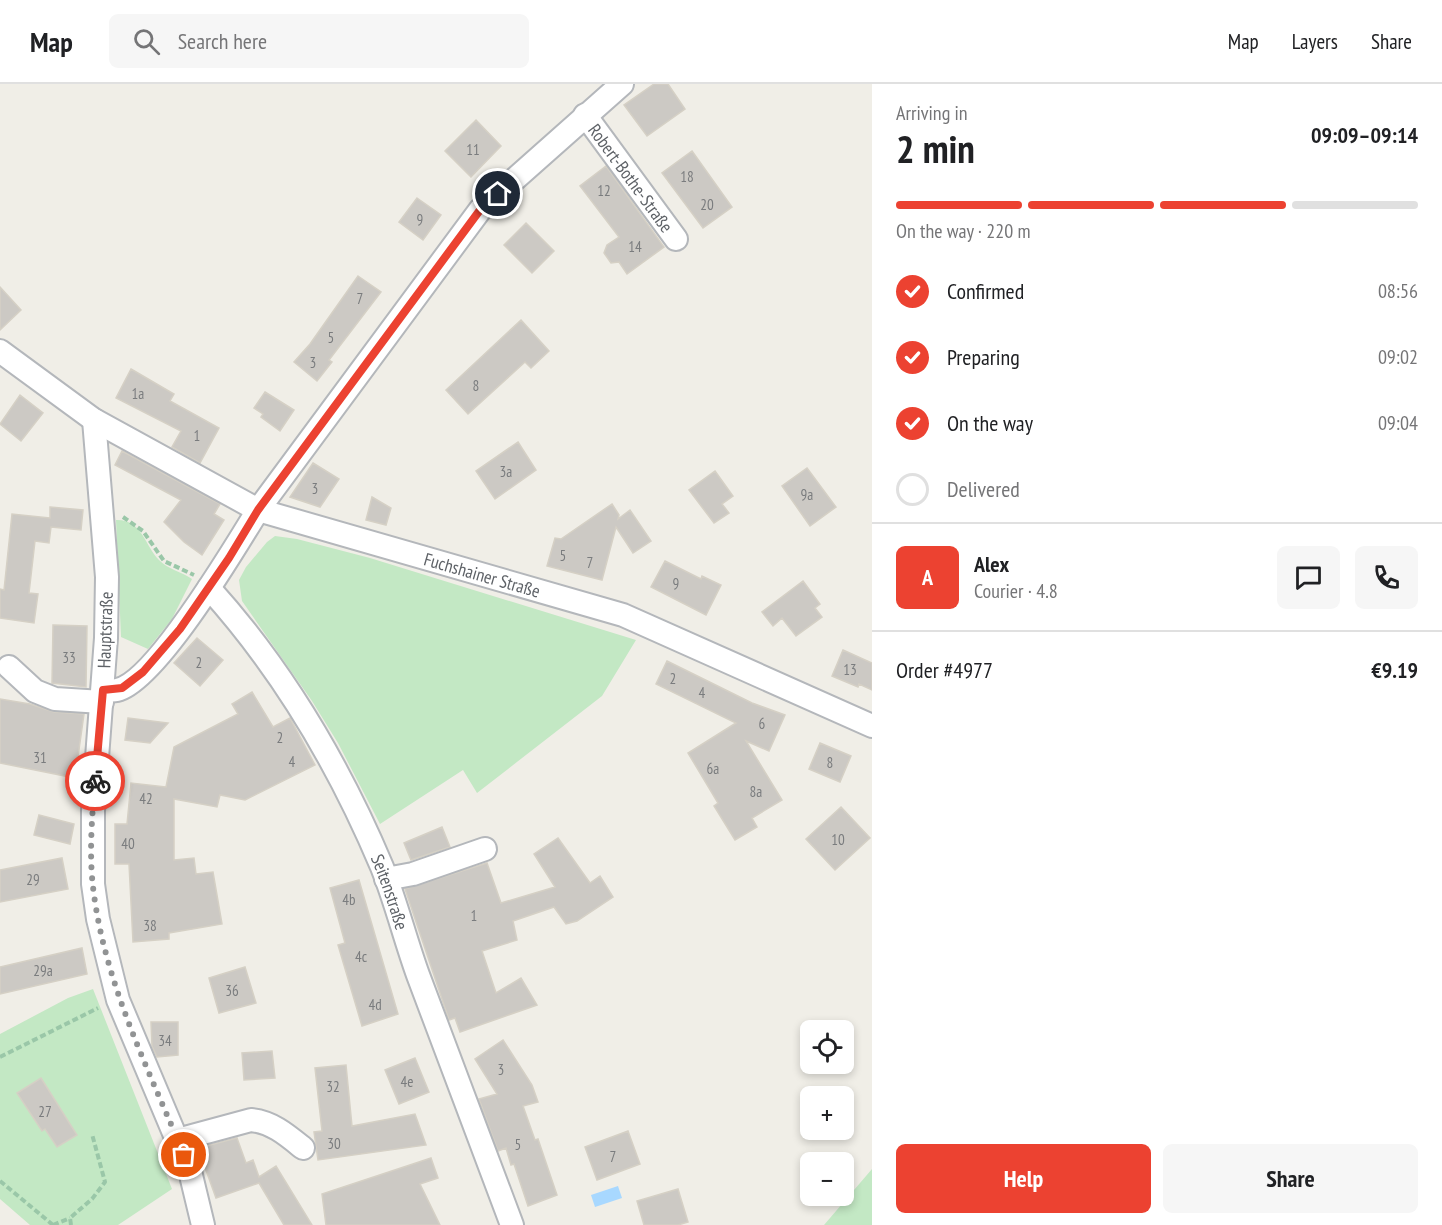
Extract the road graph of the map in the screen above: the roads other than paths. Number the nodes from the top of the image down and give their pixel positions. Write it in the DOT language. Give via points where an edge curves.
graph roads {
  1 [pos="622,84"];
  2 [pos="585,115"];
  3 [pos="676,239"];
  4 [pos="0,351"];
  5 [pos="94,420"];
  6 [pos="258,510"];
  7 [pos="209,588"];
  8 [pos="9,667"];
  9 [pos="102,696"];
  10 [pos="872,726"];
  11 [pos="485,849"];
  12 [pos="386,879"];
  13 [pos="177,1140"];
  14 [pos="303,1148"];
  15 [pos="202,1225"];
  16 [pos="512,1225"];
  1 -- 2 [label="street, Robert-Bothe-Straße"];
  2 -- 3 [label="street, Robert-Bothe-Straße"];
  2 -- 6 [label="street, Robert-Bothe-Straße" via="480,210"];
  4 -- 5 [label="street"];
  5 -- 6 [label="street, Fuchshainer Straße"];
  5 -- 9 [label="street, Hauptstraße" via="107,577"];
  6 -- 7 [label="street, Robert-Bothe-Straße"];
  6 -- 10 [label="street, Fuchshainer Straße" via="623,615"];
  7 -- 9 [label="street, Robert-Bothe-Straße" via="143,672 122,688"];
  7 -- 12 [label="street, Seitenstraße" via="248,632 301,706 342,781"];
  8 -- 9 [label="street" via="35,691 55,699"];
  9 -- 13 [label="street, Hauptstraße" via="93,811 93,884 98,919 118,1000"];
  11 -- 12 [label="street" via="413,874"];
  12 -- 16 [label="street, Seitenstraße"];
  13 -- 14 [label="street" via="251,1120 281,1131"];
  13 -- 15 [label="street, Hauptstraße" via="190,1171"];
}
